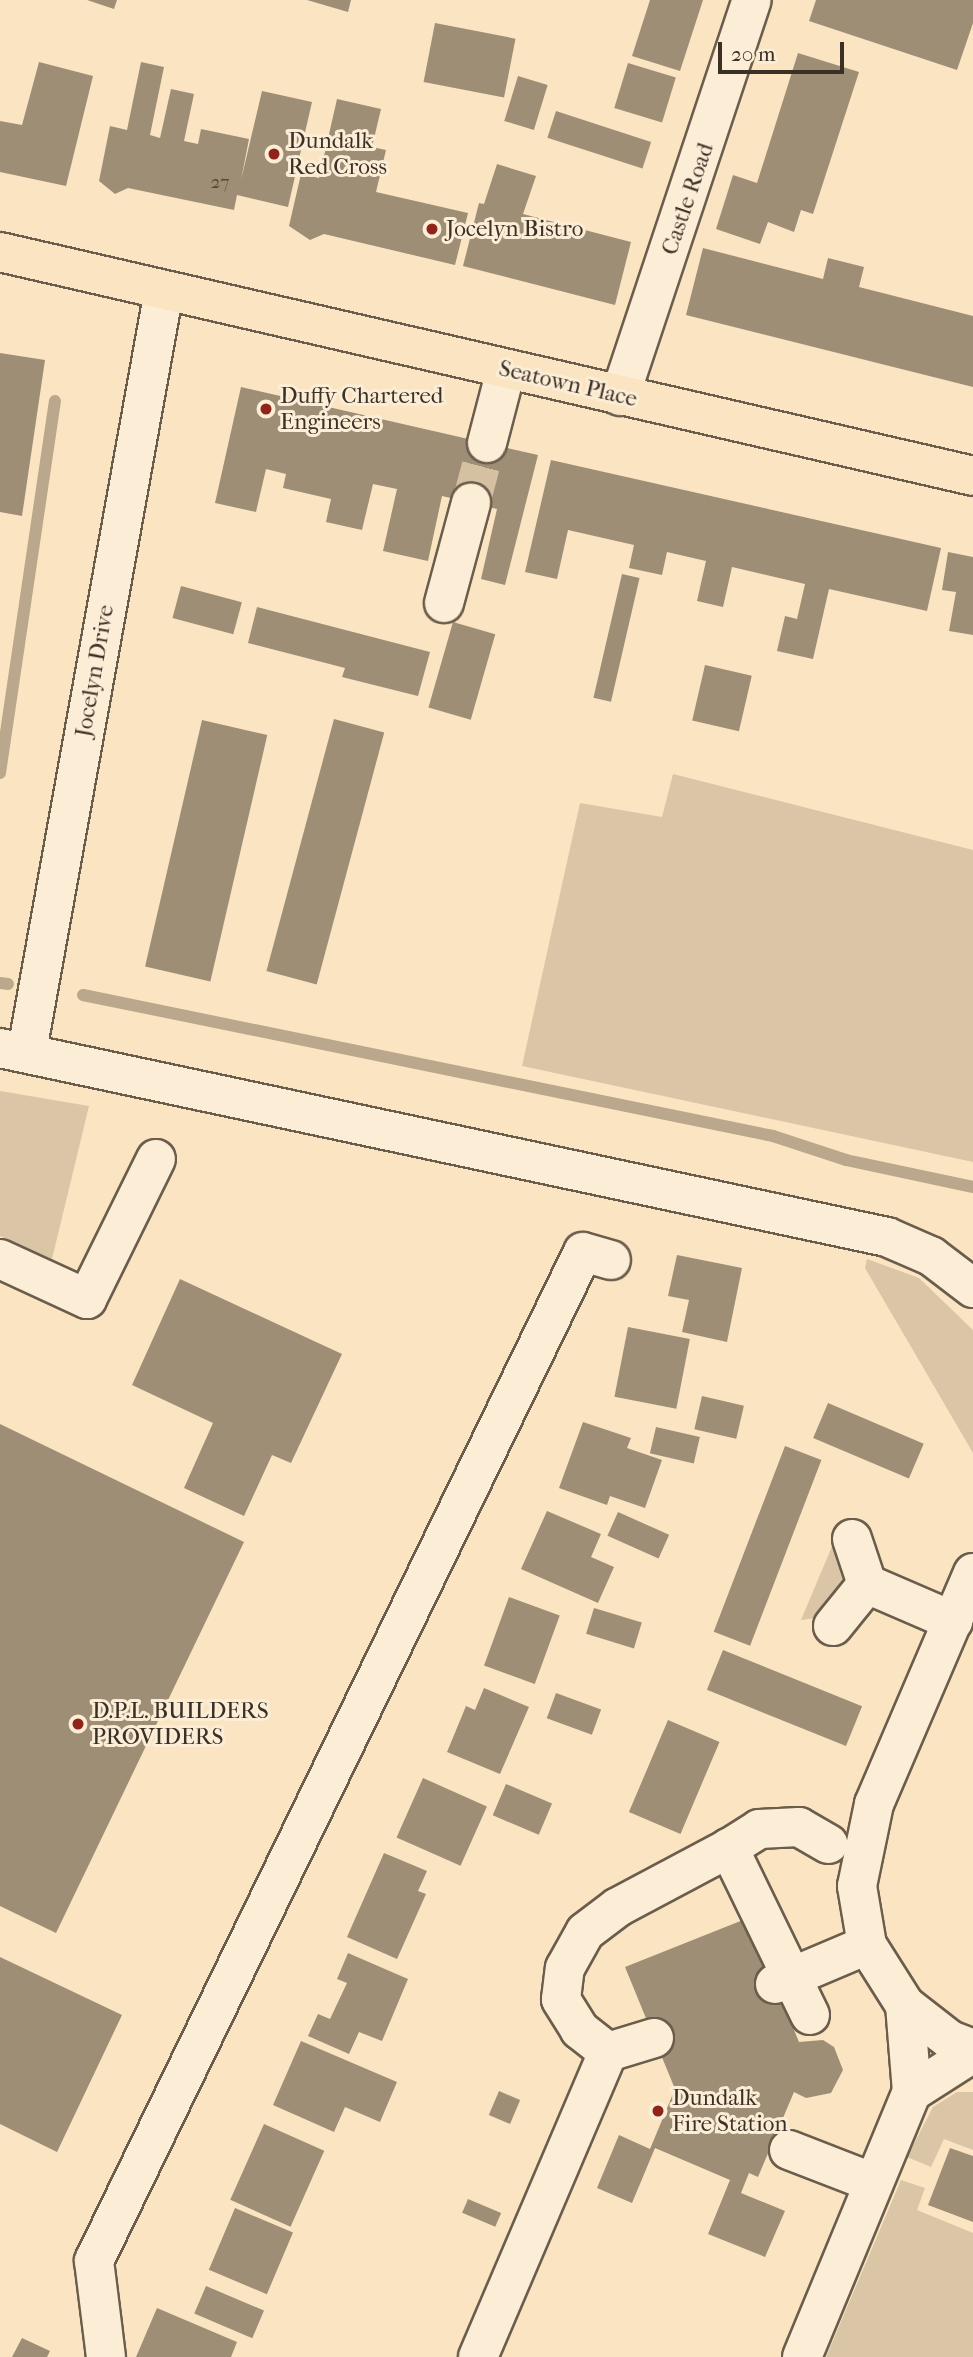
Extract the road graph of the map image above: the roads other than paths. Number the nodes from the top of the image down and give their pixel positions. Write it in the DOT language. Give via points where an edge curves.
graph roads {
  1 [pos="752,0"];
  2 [pos="0,251"];
  3 [pos="164,290"];
  4 [pos="506,370"];
  5 [pos="620,396"];
  6 [pos="487,443"];
  7 [pos="973,476"];
  8 [pos="471,503"];
  9 [pos="444,603"];
  10 [pos="13,1050"];
  11 [pos="156,1159"];
  12 [pos="0,1259"];
  13 [pos="611,1260"];
  14 [pos="973,1288"];
  15 [pos="852,1538"];
  16 [pos="973,1573"];
  17 [pos="867,1584"];
  18 [pos="953,1622"];
  19 [pos="833,1626"];
  20 [pos="828,1844"];
  21 [pos="729,1848"];
  22 [pos="867,1945"];
  23 [pos="783,1981"];
  24 [pos="905,2005"];
  25 [pos="810,2015"];
  26 [pos="654,2038"];
  27 [pos="973,2051"];
  28 [pos="608,2052"];
  29 [pos="912,2092"];
  30 [pos="789,2150"];
  31 [pos="874,2183"];
  32 [pos="106,2357"];
  33 [pos="478,2357"];
  34 [pos="802,2357"];
  1 -- 5 [label="street, Castle Road"];
  2 -- 3 [label="main road, Seatown Place"];
  3 -- 4 [label="main road, Seatown Place"];
  3 -- 10 [label="street, Jocelyn Drive"];
  4 -- 5 [label="main road, Seatown Place"];
  4 -- 6 [label="street"];
  5 -- 7 [label="main road, Seatown Place"];
  8 -- 9 [label="street"];
  10 -- 14 [label="street" via="887,1237 931,1255"];
  11 -- 12 [label="street" via="87,1299"];
  13 -- 32 [label="street" via="583,1252 94,2261"];
  15 -- 17 [label="street"];
  16 -- 18 [label="street"];
  17 -- 18 [label="street"];
  17 -- 19 [label="street"];
  18 -- 22 [label="street" via="861,1845 858,1886"];
  20 -- 21 [label="street" via="799,1827 759,1829"];
  21 -- 23 [label="street"];
  21 -- 28 [label="street" via="618,1907 585,1933 565,1968 561,1999 580,2030"];
  22 -- 23 [label="street"];
  22 -- 24 [label="street"];
  23 -- 25 [label="street"];
  24 -- 27 [label="street" via="950,2040"];
  24 -- 29 [label="street"];
  26 -- 28 [label="street"];
  27 -- 29 [label="street"];
  28 -- 33 [label="street"];
  29 -- 31 [label="street"];
  30 -- 31 [label="street"];
  31 -- 34 [label="street"];
}
